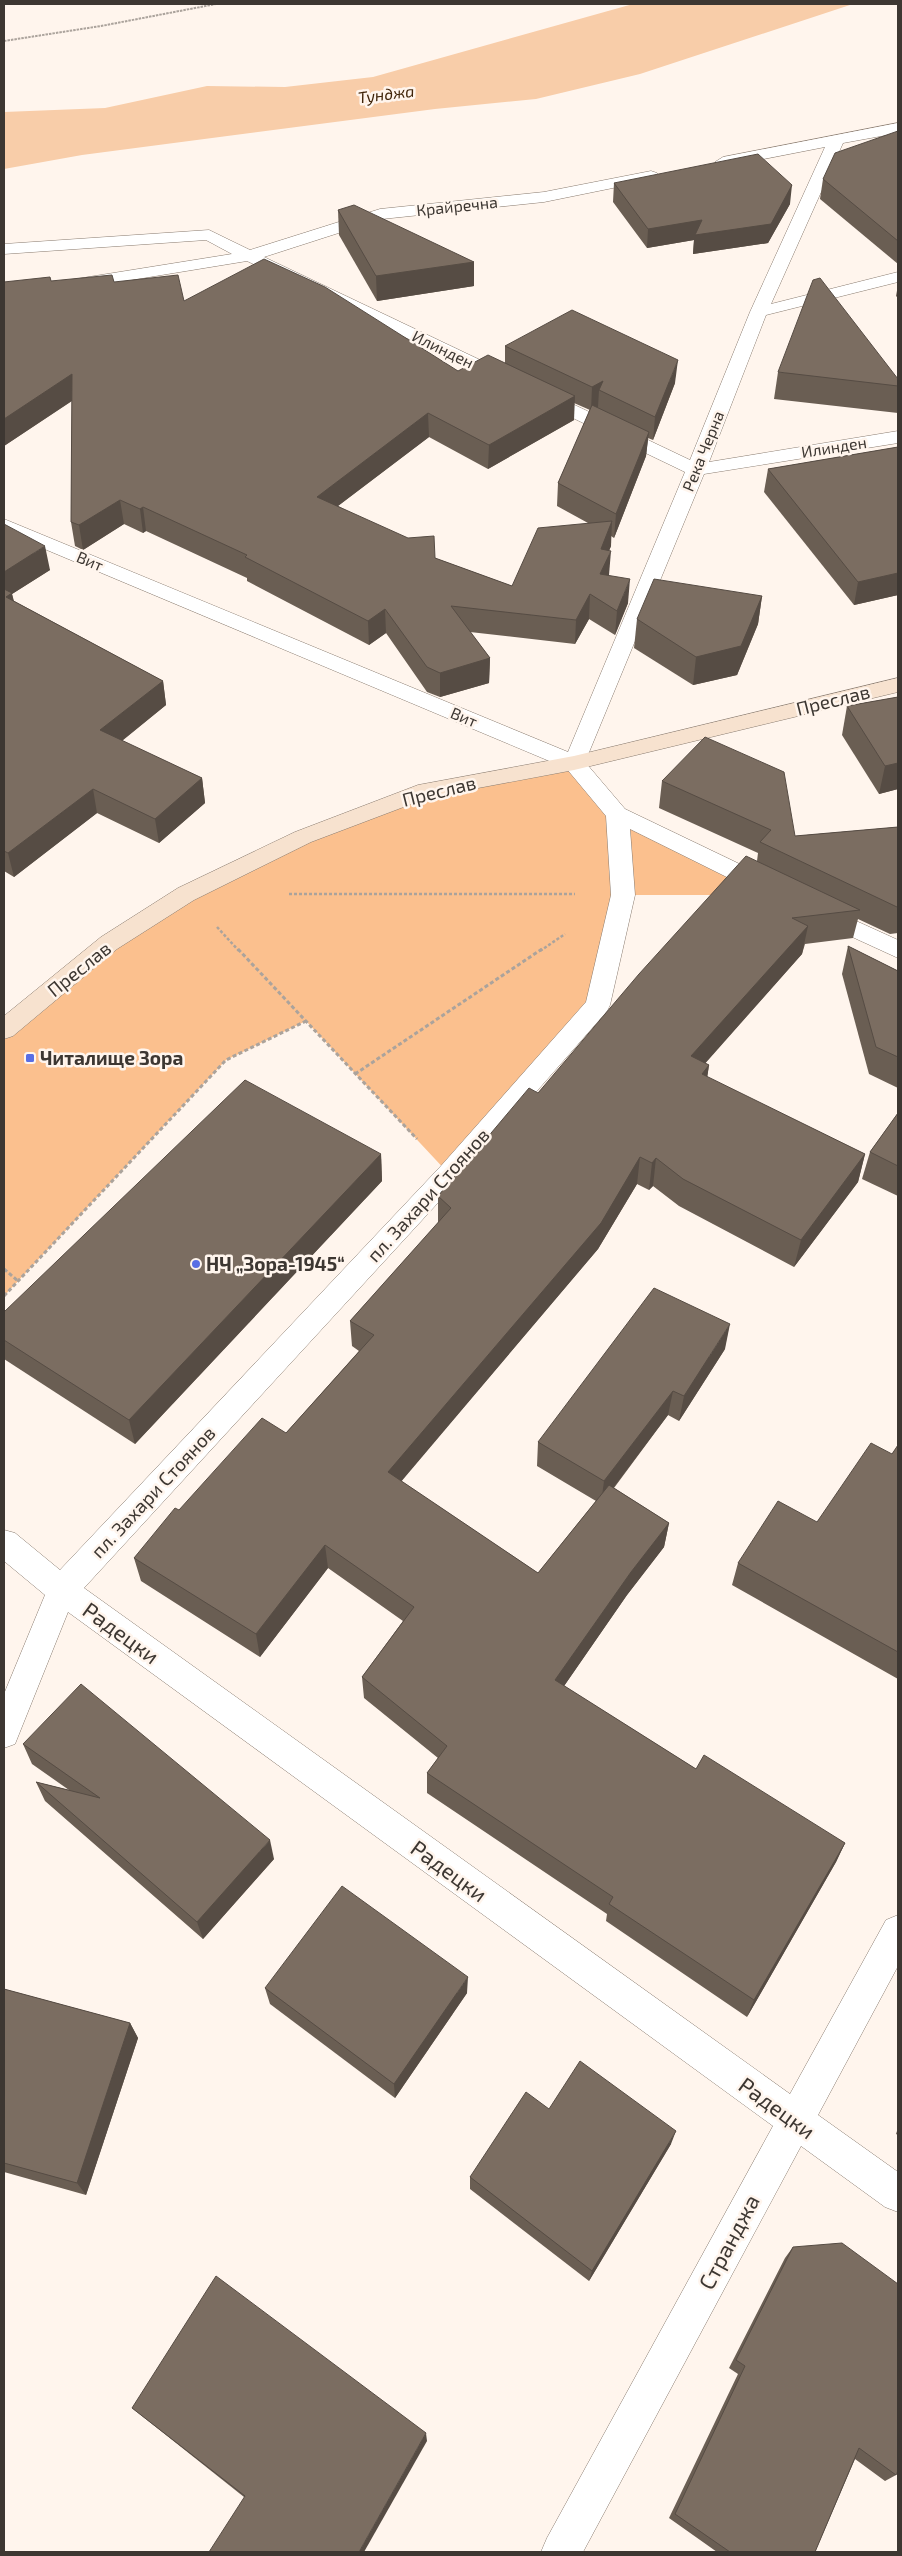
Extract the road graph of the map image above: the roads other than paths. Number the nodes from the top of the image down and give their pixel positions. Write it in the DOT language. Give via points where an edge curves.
graph roads {
  1 [pos="898,128"];
  2 [pos="836,141"];
  3 [pos="709,165"];
  4 [pos="670,173"];
  5 [pos="4,249"];
  6 [pos="249,256"];
  7 [pos="898,277"];
  8 [pos="57,287"];
  9 [pos="759,312"];
  10 [pos="898,436"];
  11 [pos="696,470"];
  12 [pos="4,525"];
  13 [pos="898,685"];
  14 [pos="574,763"];
  15 [pos="617,814"];
  16 [pos="898,950"];
  17 [pos="4,1030"];
  18 [pos="4,1543"];
  19 [pos="62,1590"];
  20 [pos="4,1733"];
  21 [pos="898,1932"];
  22 [pos="795,2121"];
  23 [pos="898,2194"];
  24 [pos="562,2552"];
  1 -- 2 [label="street"];
  2 -- 3 [label="street"];
  2 -- 9 [label="street, Река Черна"];
  4 -- 6 [label="street, Крайречна" via="544,197 380,214"];
  5 -- 6 [label="street, Илинден" via="209,235"];
  6 -- 8 [label="street, Крайречна"];
  6 -- 11 [label="street, Илинден"];
  7 -- 9 [label="street"];
  9 -- 11 [label="street, Река Черна"];
  10 -- 11 [label="street, Илинден"];
  11 -- 14 [label="street, Река Черна"];
  12 -- 14 [label="street, Вит"];
  13 -- 14 [label="main road, Преслав"];
  14 -- 15 [label="street, Вит"];
  14 -- 17 [label="main road, Преслав" via="426,790 303,837 186,894 109,943"];
  15 -- 16 [label="street, Вит"];
  15 -- 19 [label="street, пл. Захари Стоянов" via="623,894 598,1005 449,1174"];
  18 -- 19 [label="street, Радецки"];
  19 -- 20 [label="street"];
  19 -- 22 [label="street, Радецки"];
  21 -- 22 [label="street, Странджа"];
  22 -- 23 [label="street, Радецки"];
  22 -- 24 [label="street, Странджа"];
}
